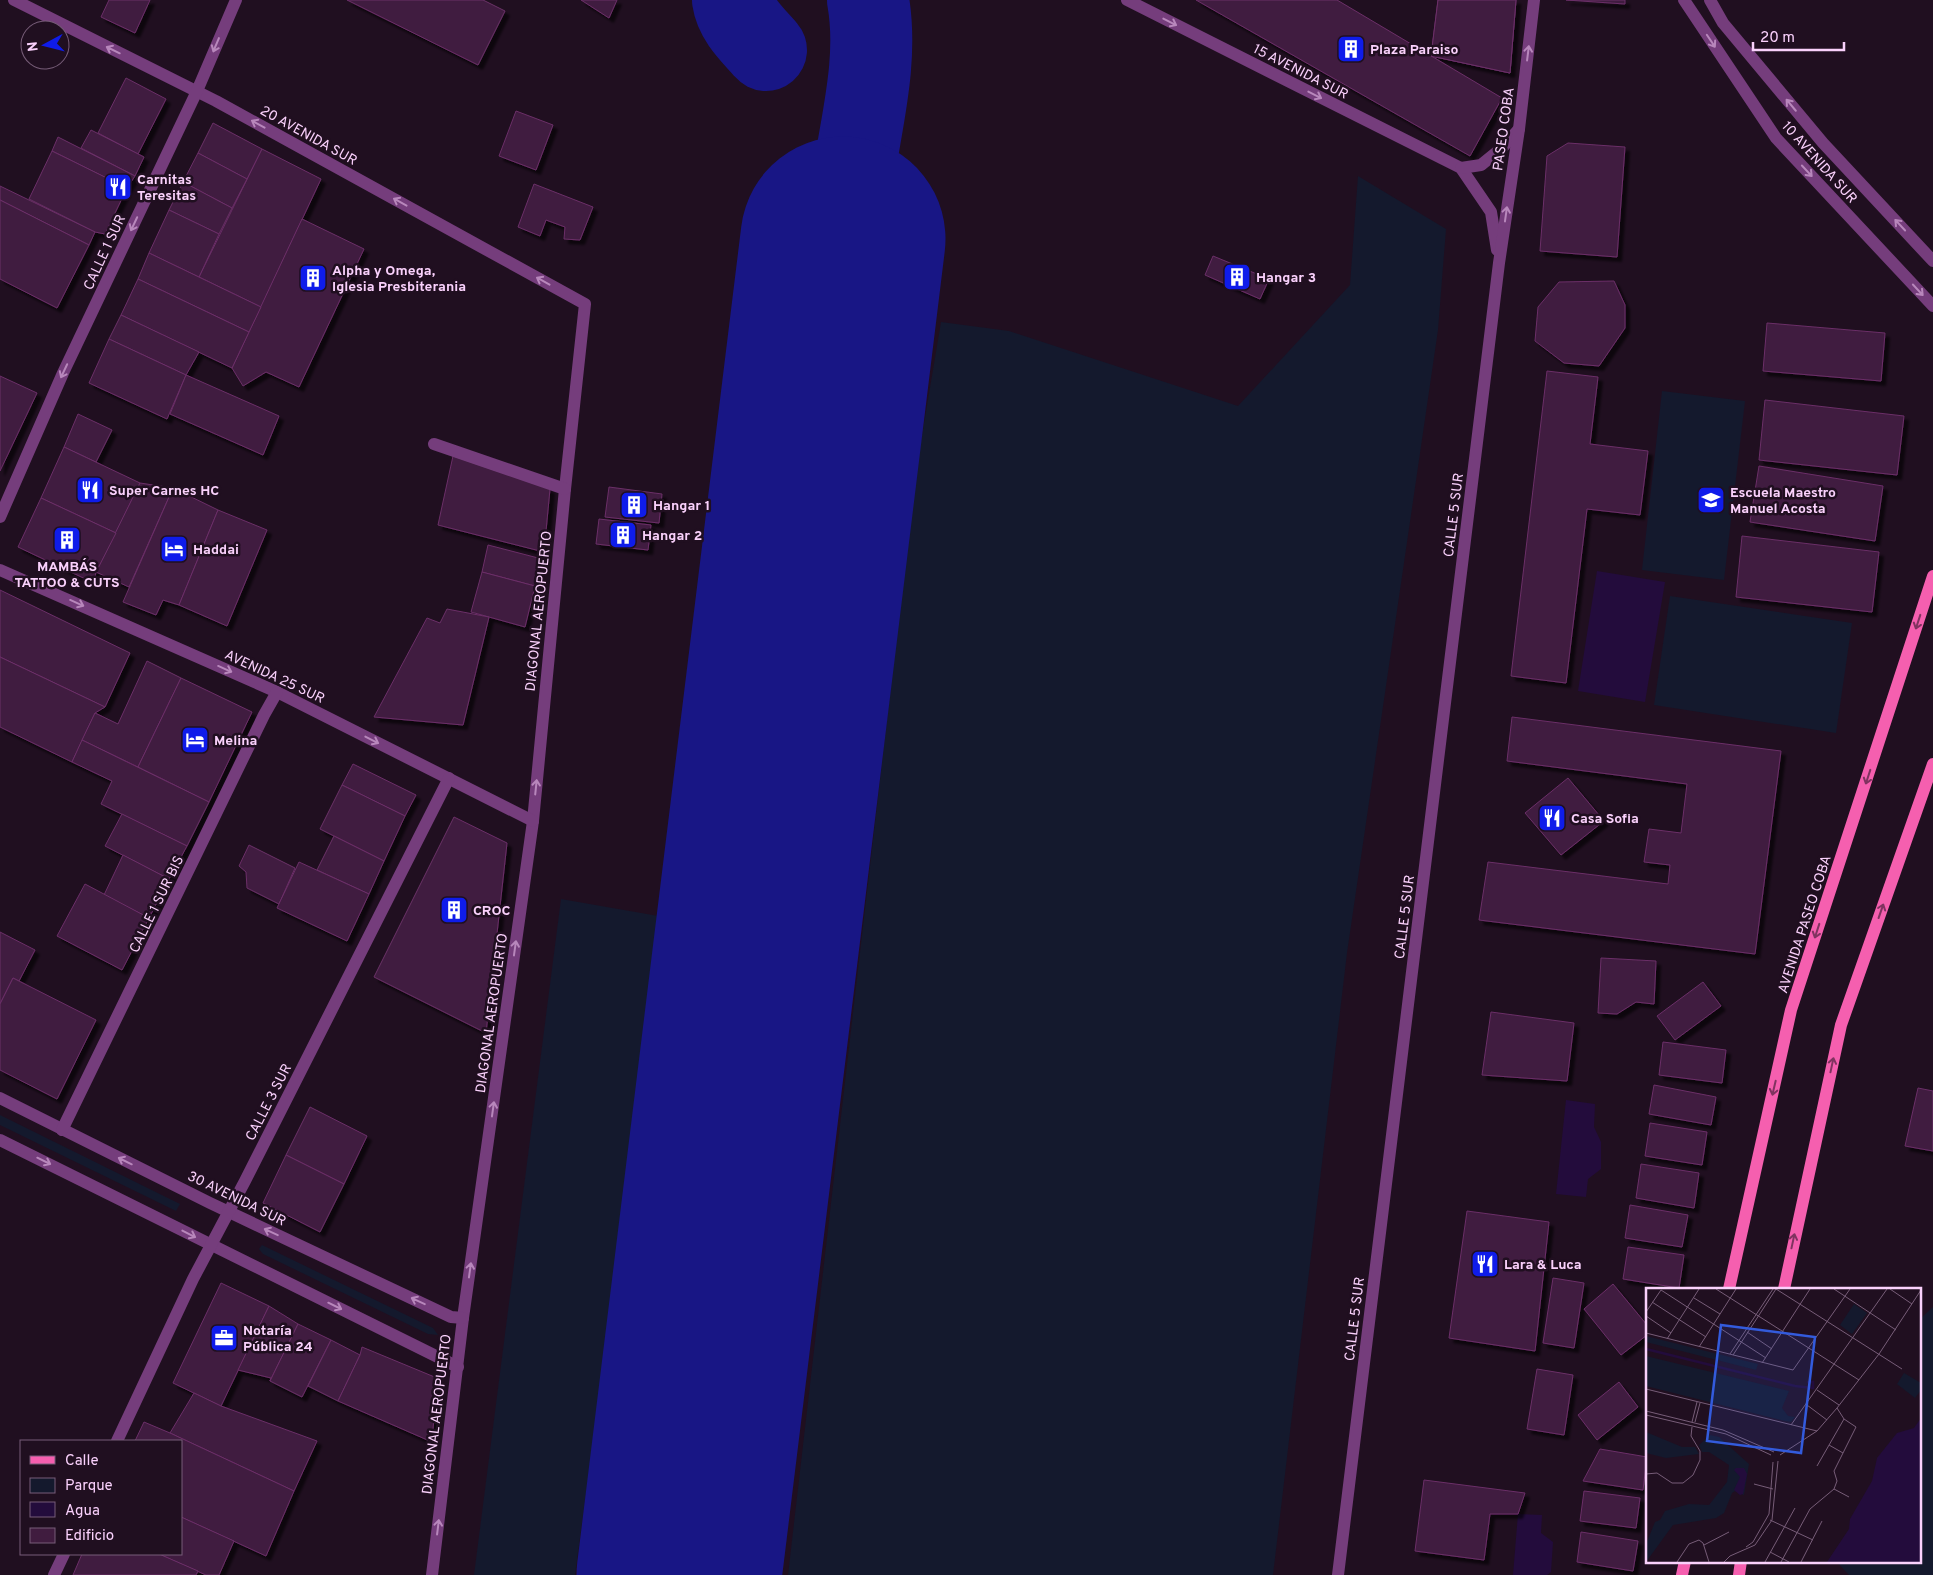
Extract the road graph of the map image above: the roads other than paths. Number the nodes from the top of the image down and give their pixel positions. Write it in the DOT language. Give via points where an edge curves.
graph roads {
  1 [pos="14,0"];
  2 [pos="236,0"];
  3 [pos="1128,0"];
  4 [pos="1534,0"];
  5 [pos="1684,0"];
  6 [pos="1710,0"];
  7 [pos="197,91"];
  8 [pos="1519,129"];
  9 [pos="1461,168"];
  10 [pos="1933,261"];
  11 [pos="1499,263"];
  12 [pos="585,304"];
  13 [pos="1933,306"];
  14 [pos="434,444"];
  15 [pos="565,489"];
  16 [pos="0,517"];
  17 [pos="0,570"];
  18 [pos="1933,576"];
  19 [pos="277,692"];
  20 [pos="1933,764"];
  21 [pos="449,778"];
  22 [pos="533,821"];
  23 [pos="0,1098"];
  24 [pos="62,1130"];
  25 [pos="0,1140"];
  26 [pos="229,1212"];
  27 [pos="212,1246"];
  28 [pos="1729,1288"];
  29 [pos="1784,1288"];
  30 [pos="463,1318"];
  31 [pos="458,1367"];
  32 [pos="117,1440"];
  33 [pos="64,1555"];
  34 [pos="1684,1562"];
  35 [pos="1741,1562"];
  36 [pos="54,1575"];
  37 [pos="432,1575"];
  38 [pos="1338,1575"];
  39 [pos="1682,1575"];
  40 [pos="1739,1575"];
  7 -- 1 [label="street, 20 AVENIDA SUR, one-way"];
  2 -- 7 [label="street, CALLE 1 SUR, one-way"];
  3 -- 9 [label="street, 15 AVENIDA SUR, one-way"];
  8 -- 4 [label="street, PASEO COBA, one-way"];
  5 -- 13 [label="street, 10 AVENIDA SUR, one-way" via="1776,138"];
  10 -- 6 [label="street, 10 AVENIDA SUR, one-way" via="1823,143 1723,23"];
  12 -- 7 [label="street, 20 AVENIDA SUR, one-way"];
  7 -- 16 [label="street, CALLE 1 SUR, one-way" via="63,373"];
  8 -- 9 [label="street" via="1481,165"];
  11 -- 8 [label="street, PASEO COBA, one-way"];
  9 -- 11 [label="street, 15 AVENIDA SUR" via="1491,212"];
  11 -- 38 [label="street, CALLE 5 SUR"];
  12 -- 15 [label="street, DIAGONAL AEROPUERTO"];
  14 -- 15 [label="street"];
  22 -- 15 [label="street, DIAGONAL AEROPUERTO, one-way"];
  17 -- 19 [label="street, AVENIDA 25 SUR, one-way"];
  18 -- 28 [label="main road, AVENIDA PASEO COBA, one-way" via="1792,1010"];
  19 -- 21 [label="street, AVENIDA 25 SUR, one-way"];
  19 -- 24 [label="street, CALLE 1 SUR BIS"];
  29 -- 20 [label="main road, one-way" via="1841,1025"];
  21 -- 22 [label="street, AVENIDA 25 SUR"];
  21 -- 26 [label="street, CALLE 3 SUR"];
  30 -- 22 [label="street, DIAGONAL AEROPUERTO, one-way"];
  23 -- 24 [label="street, 30 AVENIDA SUR"];
  26 -- 24 [label="street, 30 AVENIDA SUR, one-way"];
  25 -- 27 [label="street, one-way"];
  26 -- 27 [label="street, CALLE 3 SUR"];
  30 -- 26 [label="street, 30 AVENIDA SUR, one-way" via="451,1317"];
  27 -- 31 [label="street, one-way"];
  27 -- 32 [label="street, CALLE 3 SUR" via="193,1279"];
  30 -- 31 [label="street, DIAGONAL AEROPUERTO"];
  37 -- 31 [label="street, DIAGONAL AEROPUERTO, one-way"];
  33 -- 36 [label="street"];
  34 -- 39 [label="main road"];
  35 -- 40 [label="main road"];
}
